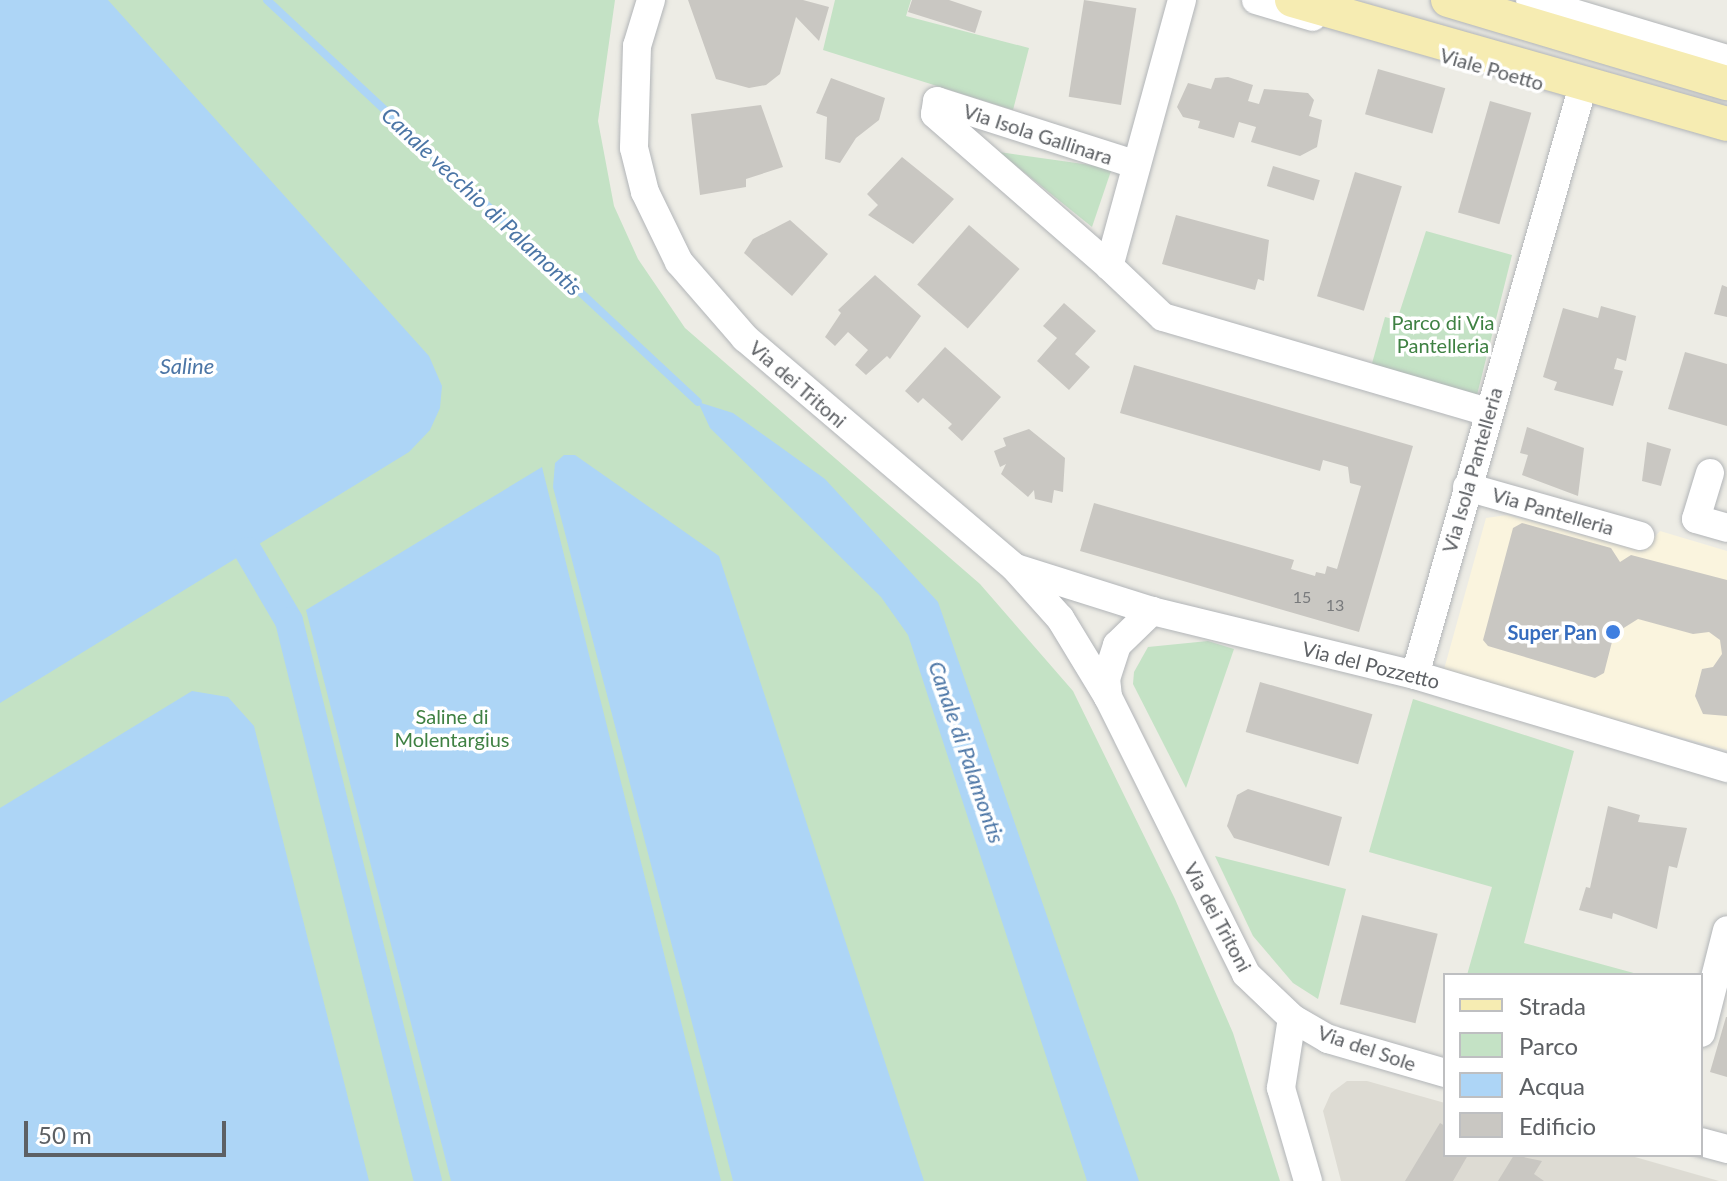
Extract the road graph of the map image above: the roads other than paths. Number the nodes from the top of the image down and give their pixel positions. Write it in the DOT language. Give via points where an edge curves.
graph roads {
  1 [pos="651,0"];
  2 [pos="1182,0"];
  3 [pos="1256,0"];
  4 [pos="1292,0"];
  5 [pos="1448,0"];
  6 [pos="1530,0"];
  7 [pos="1727,59"];
  8 [pos="1727,83"];
  9 [pos="1582,88"];
  10 [pos="1727,124"];
  11 [pos="1727,136"];
  12 [pos="1135,164"];
  13 [pos="1109,266"];
  14 [pos="1488,412"];
  15 [pos="1710,473"];
  16 [pos="1467,487"];
  17 [pos="1727,528"];
  18 [pos="1640,536"];
  19 [pos="1014,567"];
  20 [pos="1152,611"];
  21 [pos="1415,675"];
  22 [pos="1108,697"];
  23 [pos="1727,768"];
  24 [pos="1727,930"];
  25 [pos="1292,1018"];
  26 [pos="1703,1025"];
  27 [pos="1443,1072"];
  28 [pos="1703,1143"];
  29 [pos="1727,1149"];
  30 [pos="1308,1181"];
  1 -- 19 [label="street, Via dei Tritoni" via="637,46 634,148 645,192 679,262 745,338"];
  2 -- 12 [label="street"];
  3 -- 9 [label="street, Viale Poetto"];
  4 -- 9 [label="main road, Viale Poetto"];
  5 -- 8 [label="main road"];
  6 -- 7 [label="street"];
  9 -- 10 [label="main road, Viale Poetto"];
  9 -- 11 [label="street, Viale Poetto"];
  9 -- 14 [label="street, Via Isola Pantelleria"];
  12 -- 13 [label="street, Via Isola Gallinara"];
  12 -- 13 [label="street, Via Isola Gallinara" via="937,101 935,114"];
  13 -- 14 [label="street, Via Isola Gallinara" via="1163,317"];
  14 -- 16 [label="street, Via Isola Pantelleria"];
  15 -- 17 [label="street" via="1696,519"];
  16 -- 18 [label="street, Via Pantelleria"];
  16 -- 21 [label="street, Via Isola Pantelleria"];
  19 -- 20 [label="street, Via del Pozzetto"];
  19 -- 22 [label="street, Via dei Tritoni" via="1060,618"];
  20 -- 21 [label="street, Via del Pozzetto"];
  20 -- 22 [label="street" via="1117,645 1106,679"];
  21 -- 23 [label="street, Via del Pozzetto"];
  22 -- 25 [label="street, Via dei Tritoni" via="1246,974"];
  24 -- 26 [label="street"];
  25 -- 27 [label="street, Via del Sole" via="1343,1044"];
  25 -- 30 [label="street" via="1281,1088"];
  28 -- 29 [label="street"];
}
